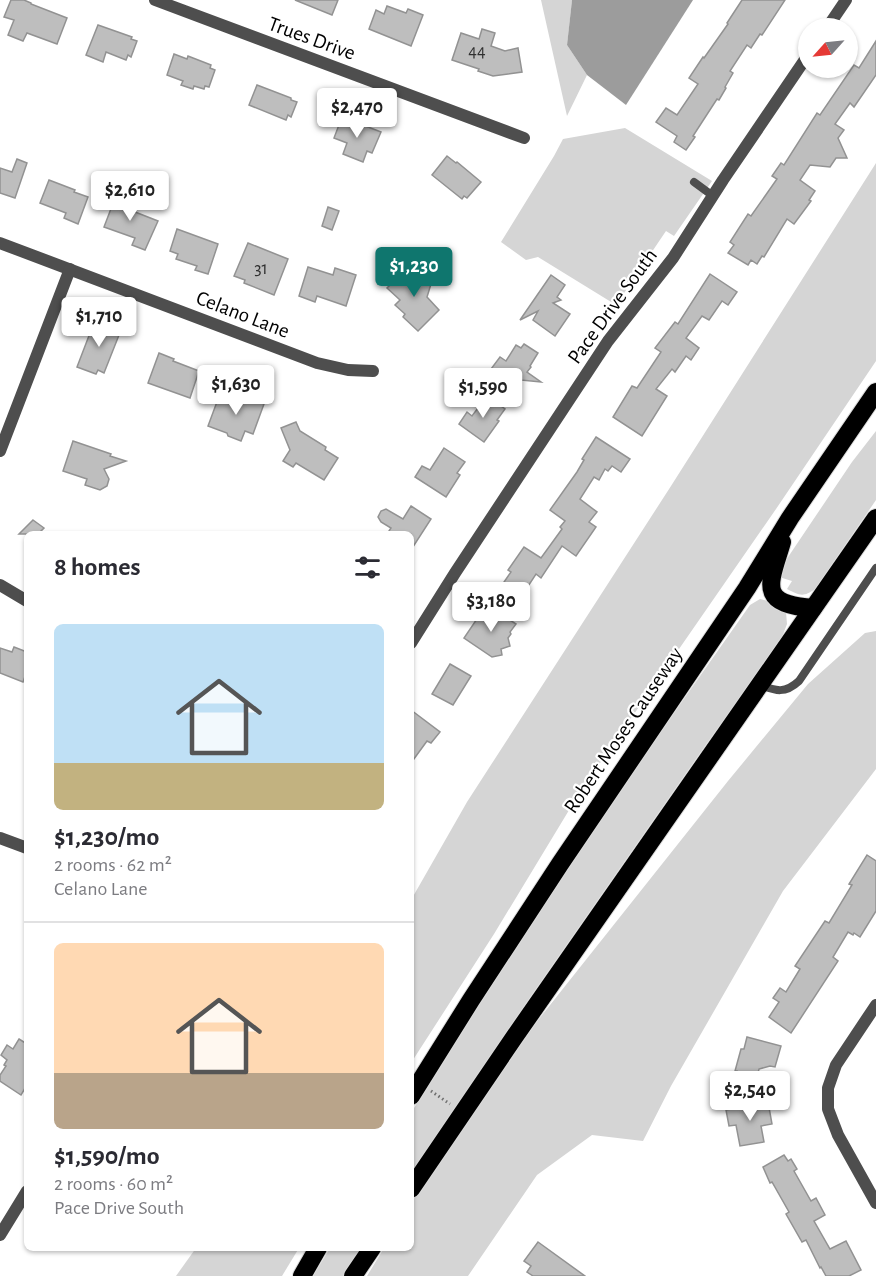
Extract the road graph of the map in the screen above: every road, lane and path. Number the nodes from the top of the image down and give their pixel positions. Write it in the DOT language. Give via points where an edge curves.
graph roads {
  1 [pos="155,0"];
  2 [pos="846,0"];
  3 [pos="833,18"];
  4 [pos="798,70"];
  5 [pos="524,138"];
  6 [pos="694,182"];
  7 [pos="713,195"];
  8 [pos="0,243"];
  9 [pos="70,269"];
  10 [pos="373,371"];
  11 [pos="876,392"];
  12 [pos="0,451"];
  13 [pos="790,518"];
  14 [pos="876,518"];
  15 [pos="876,568"];
  16 [pos="0,585"];
  17 [pos="24,599"];
  18 [pos="813,608"];
  19 [pos="414,638"];
  20 [pos="760,685"];
  21 [pos="0,838"];
  22 [pos="24,847"];
  23 [pos="876,1005"];
  24 [pos="415,1090"];
  25 [pos="463,1112"];
  26 [pos="414,1185"];
  27 [pos="24,1196"];
  28 [pos="876,1203"];
  29 [pos="0,1235"];
  30 [pos="316,1251"];
  31 [pos="370,1251"];
  32 [pos="302,1276"];
  33 [pos="353,1276"];
  1 -- 5 [label="street, Trues Drive"];
  2 -- 3 [label="street"];
  4 -- 7 [label="street, Pace Drive South"];
  6 -- 7 [label="lane"];
  7 -- 19 [label="street, Pace Drive South" via="673,258 608,341"];
  8 -- 9 [label="street, Celano Lane"];
  9 -- 10 [label="street, Celano Lane" via="317,363"];
  9 -- 12 [label="street"];
  11 -- 13 [label="highway, Robert Moses Causeway"];
  13 -- 18 [label="highway" via="771,586 782,602"];
  13 -- 24 [label="highway, Robert Moses Causeway"];
  14 -- 18 [label="highway"];
  15 -- 20 [label="lane" via="799,681 792,688 777,691"];
  16 -- 17 [label="street"];
  18 -- 20 [label="highway"];
  20 -- 25 [label="highway"];
  21 -- 22 [label="street"];
  23 -- 28 [label="street" via="836,1065 828,1088 828,1109"];
  24 -- 25 [label="path"];
  25 -- 26 [label="highway"];
  27 -- 29 [label="street"];
  30 -- 32 [label="highway"];
  31 -- 33 [label="highway"];
}
